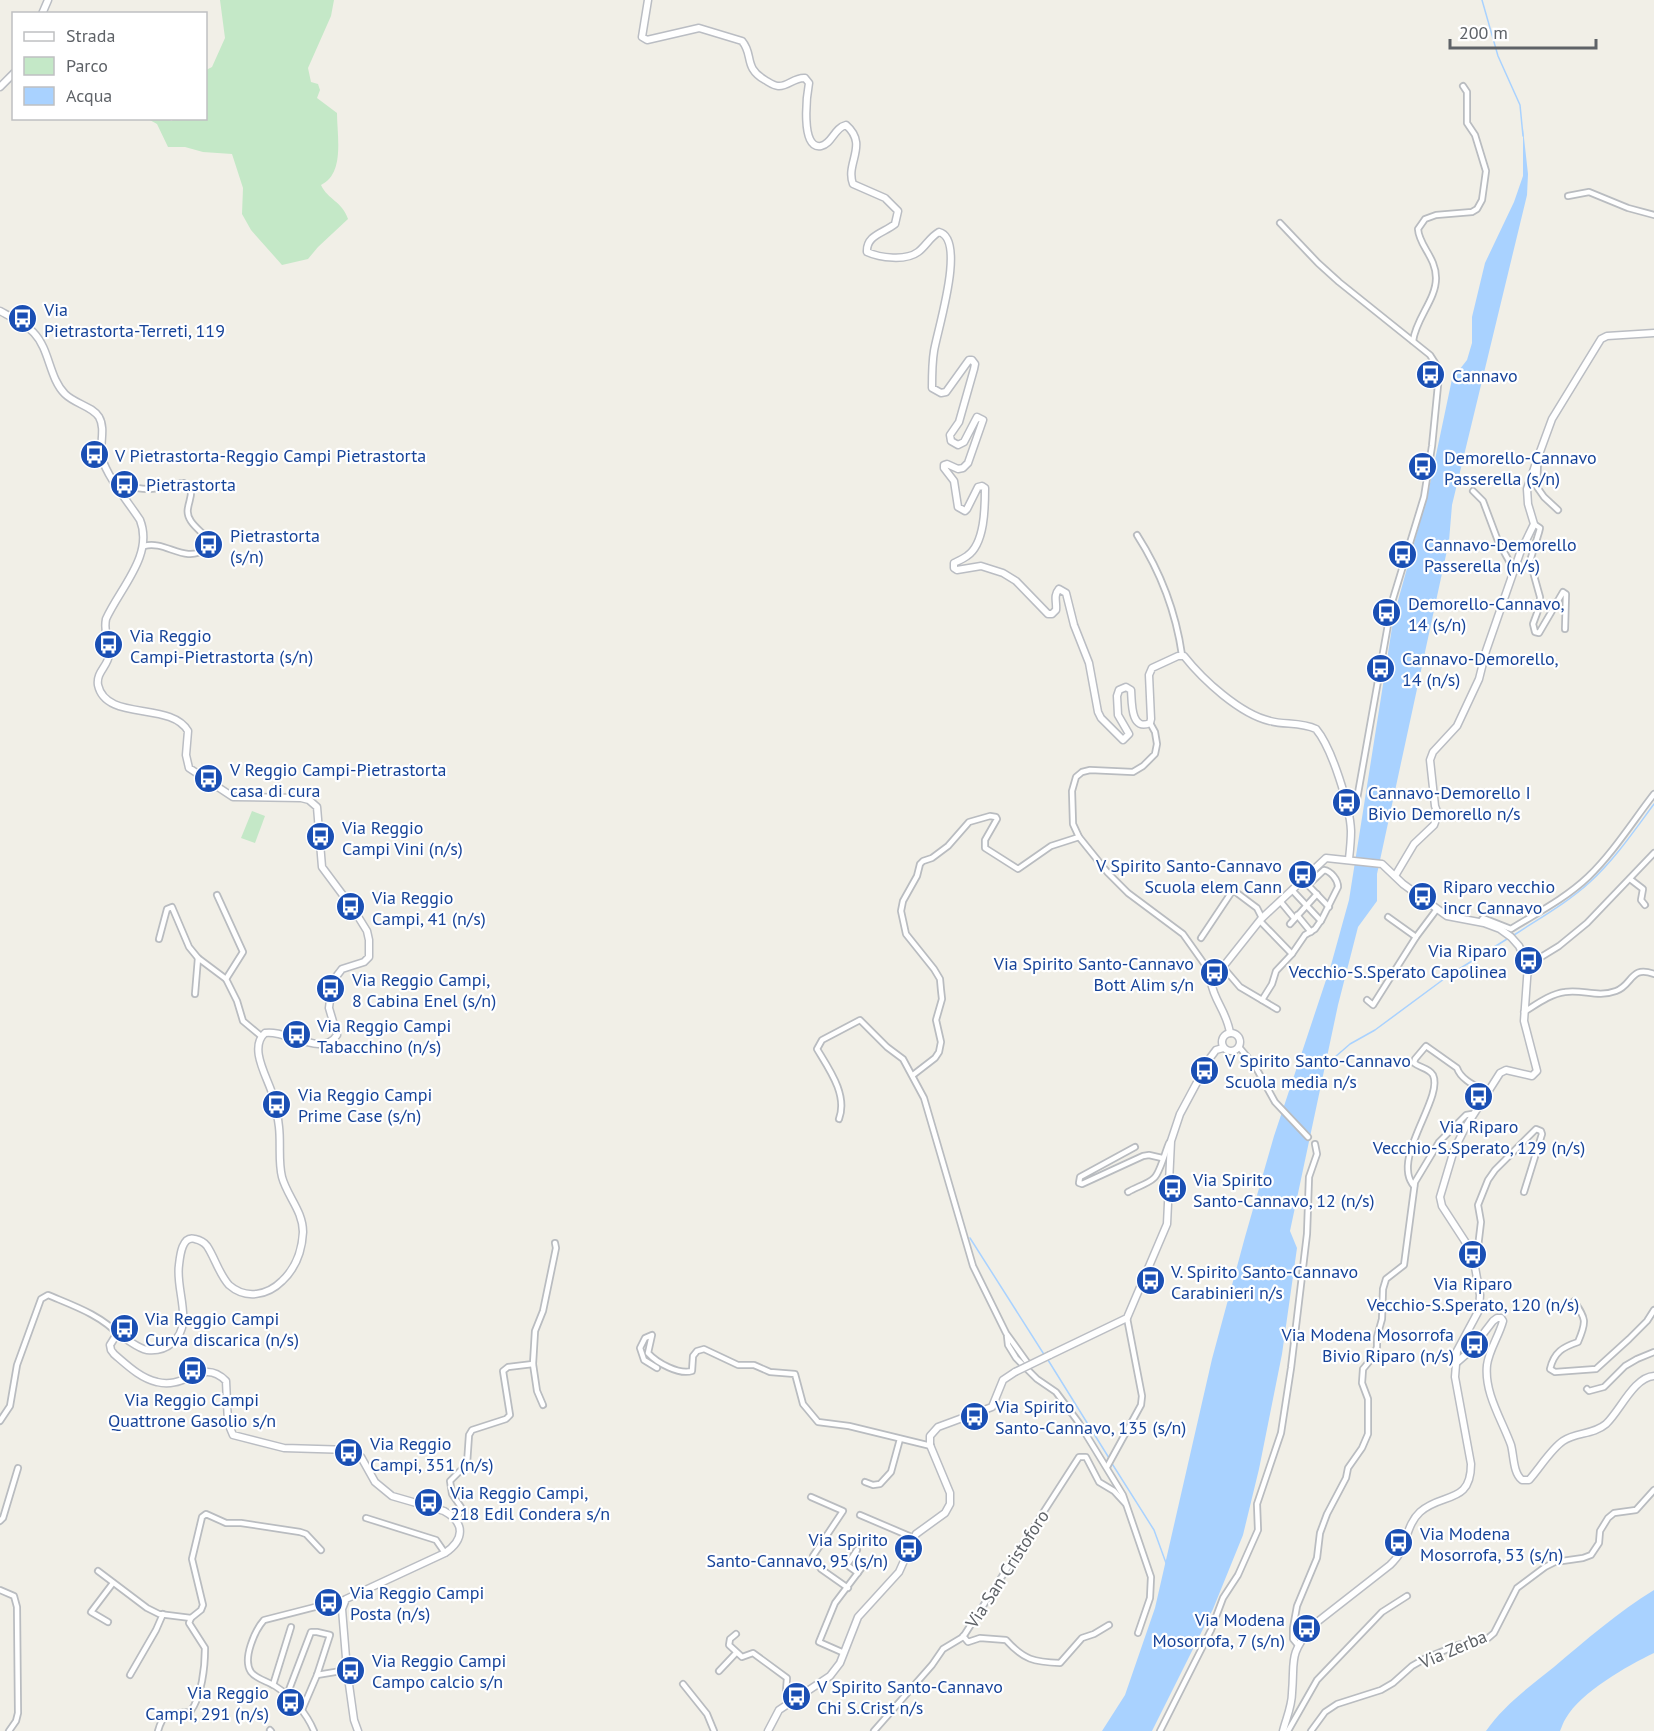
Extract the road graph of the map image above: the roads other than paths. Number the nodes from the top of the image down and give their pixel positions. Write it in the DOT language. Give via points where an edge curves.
graph roads {
  1 [pos="648,0"];
  2 [pos="12,76"];
  3 [pos="1463,86"];
  4 [pos="0,87"];
  5 [pos="1568,196"];
  6 [pos="1654,215"];
  7 [pos="1280,223"];
  8 [pos="0,311"];
  9 [pos="1654,333"];
  10 [pos="1413,341"];
  11 [pos="1537,460"];
  12 [pos="120,489"];
  13 [pos="1473,491"];
  14 [pos="1557,510"];
  15 [pos="1534,524"];
  16 [pos="1137,535"];
  17 [pos="144,546"];
  18 [pos="1514,570"];
  19 [pos="1565,629"];
  20 [pos="1182,655"];
  21 [pos="1149,723"];
  22 [pos="1654,794"];
  23 [pos="1349,817"];
  24 [pos="1079,837"];
  25 [pos="1654,853"];
  26 [pos="1351,860"];
  27 [pos="1395,876"];
  28 [pos="1630,879"];
  29 [pos="1303,880"];
  30 [pos="1308,885"];
  31 [pos="1292,890"];
  32 [pos="1317,894"];
  33 [pos="217,895"];
  34 [pos="1280,901"];
  35 [pos="1306,904"];
  36 [pos="1646,905"];
  37 [pos="1329,907"];
  38 [pos="1437,909"];
  39 [pos="1296,917"];
  40 [pos="1388,917"];
  41 [pos="1261,919"];
  42 [pos="1321,921"];
  43 [pos="1482,923"];
  44 [pos="1290,924"];
  45 [pos="1311,932"];
  46 [pos="1416,937"];
  47 [pos="1202,938"];
  48 [pos="159,939"];
  49 [pos="1292,954"];
  50 [pos="198,958"];
  51 [pos="1528,965"];
  52 [pos="1222,966"];
  53 [pos="1654,974"];
  54 [pos="226,980"];
  55 [pos="1211,982"];
  56 [pos="195,994"];
  57 [pos="1262,1000"];
  58 [pos="1367,1000"];
  59 [pos="1277,1010"];
  60 [pos="1524,1012"];
  61 [pos="1230,1033"];
  62 [pos="261,1036"];
  63 [pos="1239,1047"];
  64 [pos="1223,1048"];
  65 [pos="913,1075"];
  66 [pos="1487,1092"];
  67 [pos="1472,1114"];
  68 [pos="839,1119"];
  69 [pos="1308,1137"];
  70 [pos="1171,1141"];
  71 [pos="1315,1144"];
  72 [pos="1135,1147"];
  73 [pos="1162,1158"];
  74 [pos="1414,1186"];
  75 [pos="1128,1191"];
  76 [pos="1524,1192"];
  77 [pos="555,1244"];
  78 [pos="1475,1267"];
  79 [pos="1574,1301"];
  80 [pos="1654,1310"];
  81 [pos="1127,1318"];
  82 [pos="1006,1333"];
  83 [pos="121,1337"];
  84 [pos="1654,1352"];
  85 [pos="532,1364"];
  86 [pos="1455,1364"];
  87 [pos="1029,1365"];
  88 [pos="657,1368"];
  89 [pos="1654,1376"];
  90 [pos="1587,1389"];
  91 [pos="543,1405"];
  92 [pos="0,1421"];
  93 [pos="900,1439"];
  94 [pos="931,1446"];
  95 [pos="1108,1465"];
  96 [pos="18,1468"];
  97 [pos="865,1482"];
  98 [pos="1654,1490"];
  99 [pos="811,1497"];
  100 [pos="1125,1503"];
  101 [pos="860,1515"];
  102 [pos="366,1518"];
  103 [pos="0,1521"];
  104 [pos="457,1521"];
  105 [pos="914,1538"];
  106 [pos="321,1550"];
  107 [pos="857,1550"];
  108 [pos="445,1553"];
  109 [pos="866,1562"];
  110 [pos="98,1571"];
  111 [pos="858,1573"];
  112 [pos="113,1582"];
  113 [pos="848,1588"];
  114 [pos="0,1590"];
  115 [pos="1407,1596"];
  116 [pos="346,1599"];
  117 [pos="163,1614"];
  118 [pos="191,1618"];
  119 [pos="108,1622"];
  120 [pos="1109,1625"];
  121 [pos="291,1627"];
  122 [pos="1138,1633"];
  123 [pos="736,1634"];
  124 [pos="963,1636"];
  125 [pos="1298,1645"];
  126 [pos="736,1653"];
  127 [pos="844,1653"];
  128 [pos="347,1670"];
  129 [pos="719,1671"];
  130 [pos="130,1675"];
  131 [pos="317,1675"];
  132 [pos="683,1684"];
  133 [pos="273,1685"];
  134 [pos="287,1695"];
  135 [pos="794,1700"];
  136 [pos="302,1710"];
  137 [pos="9,1731"];
  138 [pos="158,1731"];
  139 [pos="314,1731"];
  140 [pos="358,1731"];
  141 [pos="714,1731"];
  142 [pos="768,1731"];
  143 [pos="874,1731"];
  144 [pos="1160,1731"];
  145 [pos="1283,1731"];
  146 [pos="1288,1731"];
  147 [pos="1311,1731"];
  1 -- 21 [label="street" via="642,37 647,40 699,28 742,41 759,77 776,86 799,77 809,83 806,97 810,141 821,146 841,126 850,129 857,145 850,173 853,184 885,198 898,211 895,224 869,240 867,252 911,256 934,235 944,233 951,262 934,349 932,388 946,392 972,360 974,369 951,441 958,445 964,442 976,417 983,420 968,463 958,469 944,465 954,481 960,510 967,509 978,487 985,488 985,518 976,544 966,557 954,563 954,568 981,566 1004,573 1048,614 1056,610 1055,594 1063,590 1089,663 1101,718 1120,738 1126,738 1129,731 1118,715 1117,696 1126,687 1131,690 1135,718 1140,724"];
  2 -- 4 [label="street"];
  3 -- 10 [label="street" via="1467,92 1467,123 1475,135 1486,171 1482,200 1472,212 1436,215 1425,219 1418,229 1432,257 1436,280"];
  5 -- 6 [label="street" via="1590,192"];
  7 -- 10 [label="street" via="1318,263"];
  8 -- 12 [label="street" via="34,332 64,393 100,419 102,458"];
  9 -- 11 [label="street" via="1601,339 1552,419"];
  10 -- 23 [label="street" via="1431,355 1437,366 1432,446 1424,497 1392,602 1357,799"];
  11 -- 14 [label="street" via="1537,487"];
  11 -- 15 [label="street" via="1527,489"];
  12 -- 17 [label="street" via="140,520"];
  12 -- 17 [label="street" via="158,489 184,483 191,489 188,517 208,539 206,549 187,555 157,545"];
  13 -- 18 [label="street" via="1483,501"];
  15 -- 18 [label="street"];
  15 -- 19 [label="street" via="1540,528 1530,561 1540,605 1533,624 1535,632 1539,633 1563,592 1567,603"];
  16 -- 20 [label="street" via="1160,577"];
  17 -- 62 [label="street" via="106,618 109,657 99,676 102,693 114,704 180,723 188,731 189,768 233,797 286,796 313,803 318,813 322,867 368,931 369,957 342,969 332,982 329,1008 338,1035 335,1039 322,1044 271,1032"];
  18 -- 27 [label="street" via="1479,679 1456,726 1430,760 1438,814 1434,825 1414,844"];
  20 -- 21 [label="street" via="1152,668"];
  20 -- 23 [label="street" via="1200,676 1249,712 1272,722 1316,729 1329,749"];
  21 -- 24 [label="street" via="1157,744 1155,754 1143,766 1133,772 1089,770 1076,777 1072,817"];
  22 -- 43 [label="street" via="1605,858 1579,884 1511,929 1484,918"];
  23 -- 26 [label="street"];
  24 -- 55 [label="street" via="1128,892 1183,934 1210,972"];
  24 -- 65 [label="street" via="1052,846 1018,869 985,848 985,840 997,819 990,816 969,822 948,846 920,864 901,911 906,934 940,979 942,999 936,1020 941,1042 935,1058"];
  25 -- 28 [label="street"];
  26 -- 27 [label="street" via="1382,864"];
  26 -- 29 [label="street" via="1326,858"];
  27 -- 38 [label="street"];
  28 -- 36 [label="street" via="1643,890 1640,895"];
  28 -- 51 [label="street" via="1587,923"];
  29 -- 30 [label="street"];
  29 -- 31 [label="street"];
  30 -- 32 [label="street"];
  30 -- 37 [label="street" via="1321,871 1329,871 1338,887"];
  31 -- 34 [label="street"];
  31 -- 35 [label="street"];
  32 -- 35 [label="street"];
  32 -- 37 [label="street"];
  33 -- 54 [label="street" via="243,947"];
  34 -- 39 [label="street"];
  34 -- 41 [label="street"];
  35 -- 39 [label="street"];
  35 -- 42 [label="street"];
  37 -- 42 [label="street"];
  38 -- 43 [label="street" via="1447,916"];
  38 -- 46 [label="street"];
  39 -- 44 [label="street"];
  39 -- 45 [label="street"];
  40 -- 46 [label="street"];
  41 -- 47 [label="street" via="1257,908 1233,890"];
  41 -- 49 [label="street"];
  41 -- 52 [label="street"];
  42 -- 45 [label="street"];
  43 -- 51 [label="street" via="1511,937"];
  45 -- 49 [label="street"];
  46 -- 58 [label="street" via="1373,1005"];
  48 -- 50 [label="street" via="167,909 171,907 183,938"];
  49 -- 57 [label="street" via="1276,971"];
  50 -- 54 [label="street"];
  50 -- 56 [label="street"];
  51 -- 60 [label="street"];
  52 -- 55 [label="street"];
  52 -- 57 [label="street" via="1240,987"];
  53 -- 60 [label="street" via="1636,972 1618,991 1599,995 1567,991"];
  54 -- 62 [label="street" via="243,1021"];
  55 -- 61 [label="street" via="1212,992 1228,1019"];
  57 -- 59 [label="street"];
  60 -- 66 [label="street" via="1537,1071 1532,1076 1506,1070"];
  61 -- 63 [label="street" via="1240,1039"];
  61 -- 64 [label="street" via="1223,1036"];
  62 -- 83 [label="street" via="257,1047 274,1098 280,1169 302,1220 297,1262 280,1283 258,1295 247,1294 229,1284 206,1245 199,1239 186,1240 178,1272 183,1318 178,1339 169,1346 150,1350"];
  63 -- 64 [label="street" via="1231,1052"];
  63 -- 69 [label="street" via="1275,1102"];
  64 -- 70 [label="street" via="1210,1058 1180,1114"];
  65 -- 68 [label="street" via="903,1059 862,1021 855,1021 822,1040 817,1049 837,1083 842,1111"];
  65 -- 82 [label="street" via="924,1098 972,1266"];
  66 -- 67 [label="street"];
  66 -- 74 [label="street" via="1426,1046 1420,1052 1414,1063 1429,1070 1434,1078 1408,1167"];
  67 -- 74 [label="street" via="1466,1115 1439,1142"];
  67 -- 78 [label="street" via="1454,1150 1440,1197 1468,1246"];
  70 -- 73 [label="street"];
  70 -- 81 [label="street" via="1167,1224"];
  71 -- 144 [label="street" via="1317,1154 1309,1178 1307,1234 1291,1368 1281,1433 1257,1504 1258,1530"];
  72 -- 73 [label="street" via="1080,1177 1079,1183 1143,1156"];
  73 -- 75 [label="street" via="1153,1180"];
  74 -- 125 [label="street" via="1404,1265 1386,1279 1377,1347 1363,1370 1368,1434 1348,1468 1320,1533 1317,1558 1297,1606 1293,1639"];
  76 -- 78 [label="street" via="1542,1134 1536,1129 1488,1180 1478,1205 1481,1222"];
  77 -- 85 [label="street" via="543,1311 535,1331"];
  78 -- 86 [label="street" via="1479,1310 1459,1344"];
  79 -- 80 [label="street" via="1585,1317 1585,1327 1578,1342 1558,1351 1552,1359 1550,1369 1555,1372 1596,1369"];
  81 -- 87 [label="street, bridge"];
  81 -- 95 [label="street" via="1141,1405"];
  82 -- 87 [label="street"];
  82 -- 95 [label="street" via="1016,1358 1056,1392"];
  83 -- 92 [label="street" via="103,1320 48,1295 41,1299 17,1365 10,1406"];
  83 -- 104 [label="street" via="111,1341 111,1350 138,1374 157,1383 176,1384 206,1371 218,1373 226,1381 228,1423 233,1435 284,1448 351,1450 362,1457 375,1482 392,1496 444,1511"];
  84 -- 90 [label="street" via="1625,1366 1604,1387"];
  85 -- 91 [label="street"];
  85 -- 104 [label="street" via="503,1371 509,1417 470,1433 467,1464 449,1484 461,1507"];
  86 -- 89 [label="street" via="1492,1321 1501,1318 1487,1367 1488,1383 1522,1480 1529,1480 1562,1441 1606,1424 1640,1381"];
  86 -- 125 [label="street" via="1471,1464 1466,1487 1455,1497 1420,1512 1390,1565 1312,1626"];
  87 -- 94 [label="street, bridge" via="1004,1380 992,1407 938,1427 930,1436"];
  88 -- 93 [label="street" via="644,1360 640,1348 645,1338 652,1335 648,1353 655,1361 692,1371 693,1356 704,1349 738,1365 795,1374 803,1404 818,1422"];
  93 -- 94 [label="street"];
  93 -- 97 [label="street" via="891,1472 880,1485"];
  94 -- 105 [label="street" via="950,1493 950,1504 945,1514"];
  95 -- 100 [label="street"];
  96 -- 103 [label="street"];
  98 -- 147 [label="street, Via Zerba" via="1636,1510 1614,1513 1608,1518 1591,1555 1555,1562 1517,1588 1487,1639 1426,1659 1381,1690 1337,1704 1325,1712"];
  99 -- 113 [label="street" via="843,1511 813,1556 821,1569"];
  100 -- 122 [label="street" via="1151,1577 1150,1598"];
  100 -- 124 [label="street, Via San Cristoforo" via="1099,1482 1086,1457 1079,1457"];
  101 -- 105 [label="street"];
  102 -- 108 [label="street" via="436,1540"];
  104 -- 108 [label="street" via="459,1539"];
  105 -- 127 [label="street" via="898,1572 858,1617"];
  106 -- 118 [label="street" via="306,1534 202,1516 192,1559 204,1600 201,1610"];
  107 -- 111 [label="street" via="847,1565"];
  108 -- 116 [label="street"];
  109 -- 111 [label="street"];
  110 -- 112 [label="street"];
  111 -- 113 [label="street"];
  112 -- 117 [label="street" via="147,1608"];
  112 -- 119 [label="street" via="91,1612"];
  113 -- 127 [label="street" via="836,1603 819,1642"];
  114 -- 137 [label="street" via="14,1596 17,1607 18,1713"];
  115 -- 146 [label="street" via="1382,1612 1317,1680"];
  116 -- 128 [label="street" via="342,1609"];
  116 -- 133 [label="street" via="264,1620 248,1666 252,1673"];
  117 -- 118 [label="street"];
  117 -- 130 [label="street"];
  118 -- 138 [label="street" via="191,1628 205,1648 199,1692 190,1712 166,1714"];
  120 -- 124 [label="street" via="1082,1638 1060,1663 1028,1659 1006,1640 980,1638 968,1642"];
  121 -- 133 [label="street"];
  123 -- 126 [label="street" via="728,1643"];
  124 -- 143 [label="street, Via San Cristoforo" via="943,1649"];
  125 -- 145 [label="street" via="1292,1665 1293,1695"];
  126 -- 129 [label="street"];
  126 -- 135 [label="street" via="744,1658 753,1653 787,1678 786,1691"];
  127 -- 135 [label="street" via="830,1676"];
  128 -- 131 [label="street"];
  128 -- 140 [label="street"];
  131 -- 134 [label="street" via="330,1635 311,1632"];
  131 -- 136 [label="street"];
  132 -- 141 [label="street"];
  133 -- 134 [label="street"];
  134 -- 136 [label="street"];
  135 -- 142 [label="street" via="779,1710"];
  136 -- 139 [label="street"];
}
